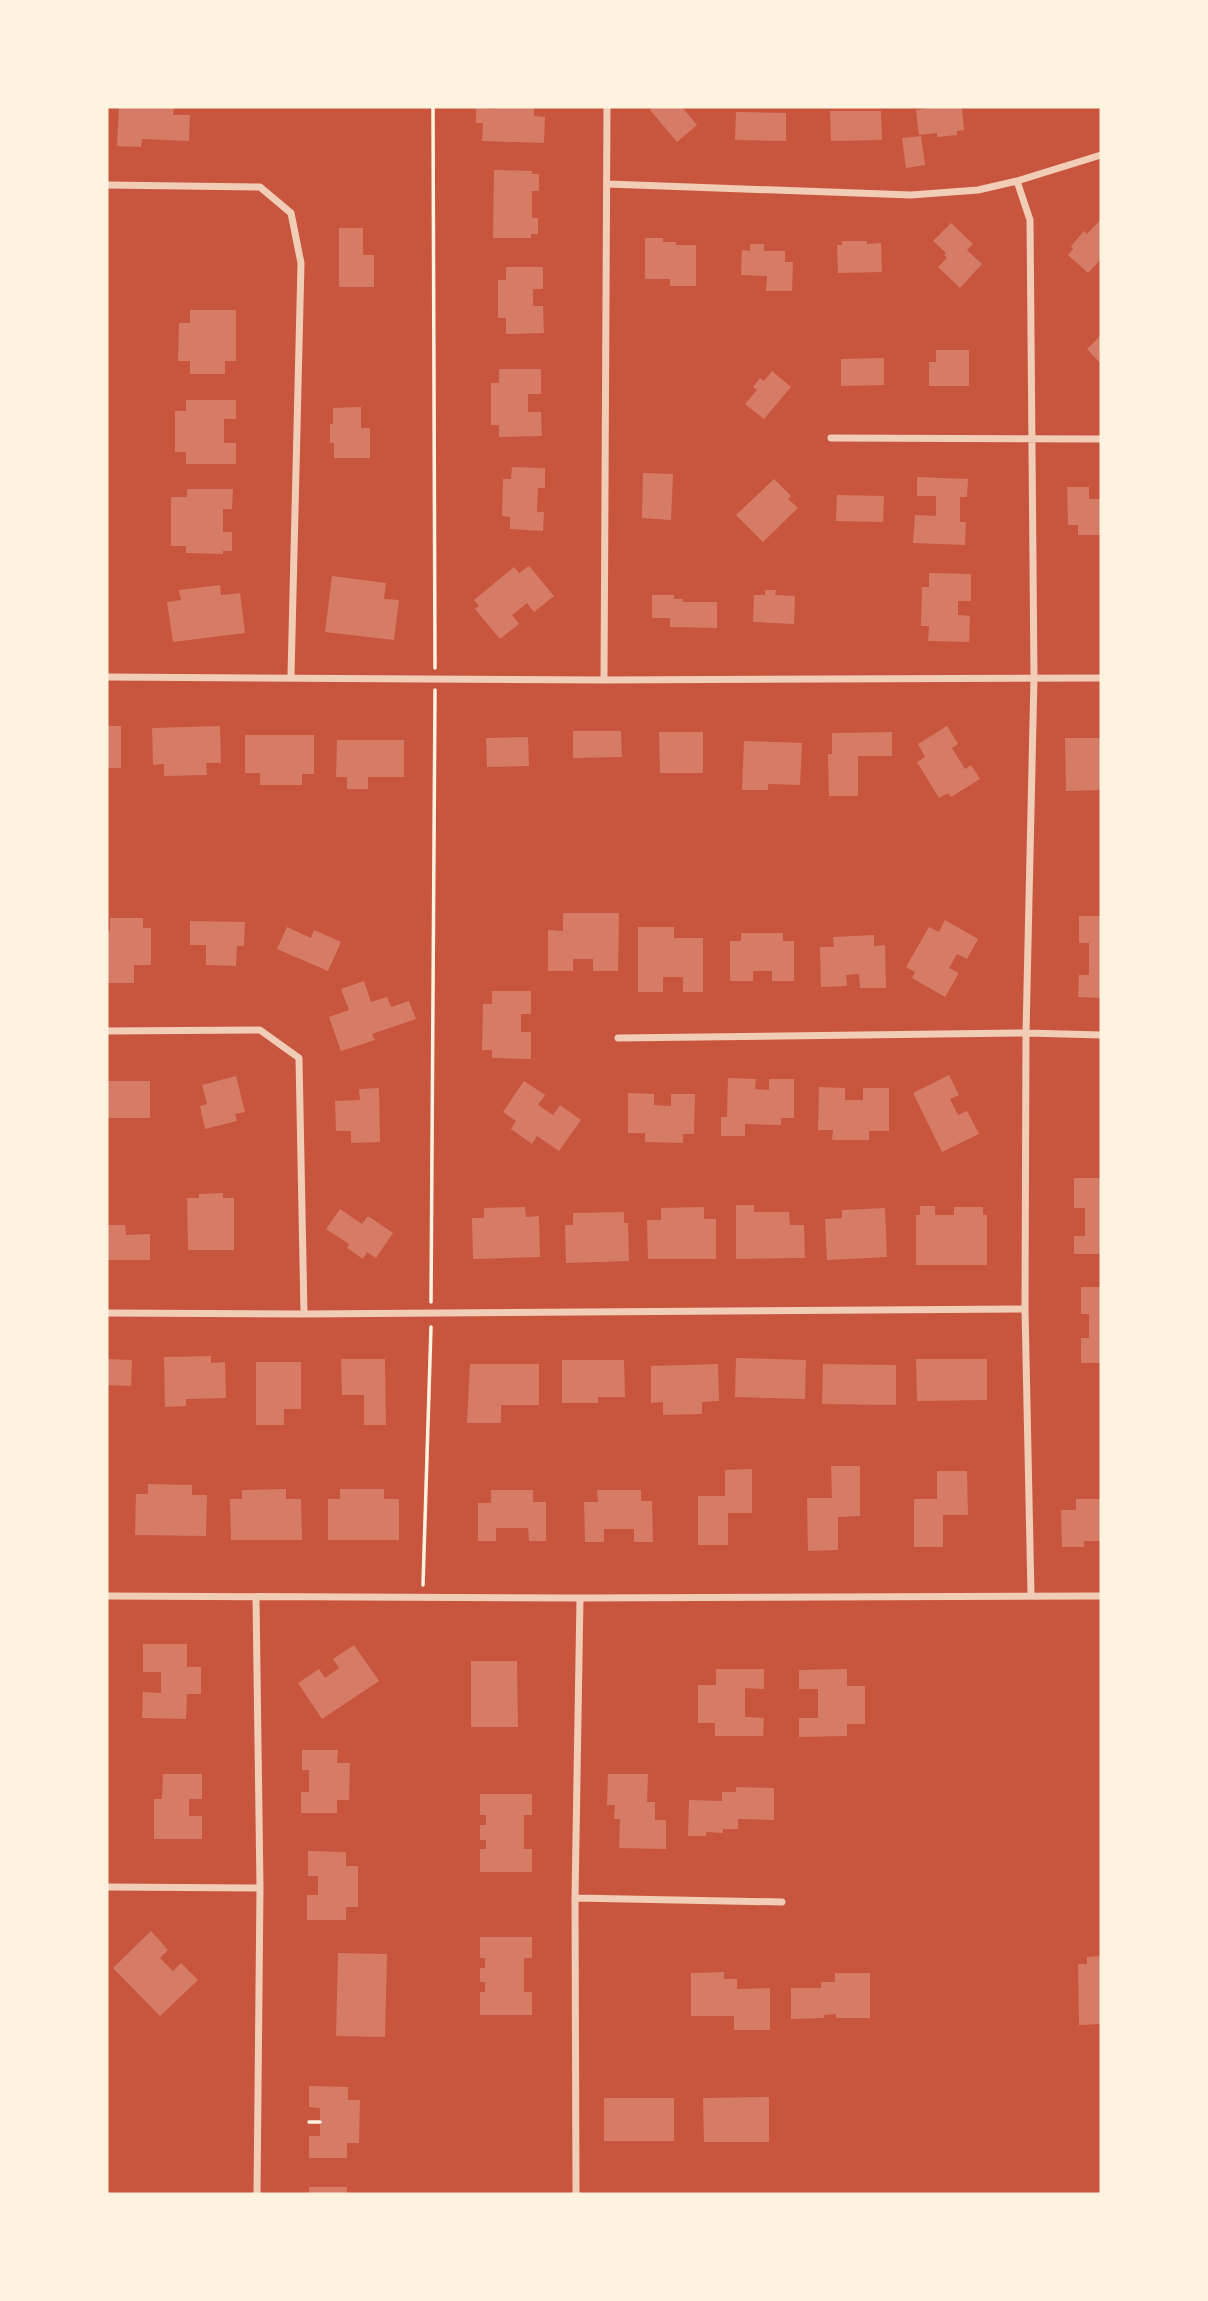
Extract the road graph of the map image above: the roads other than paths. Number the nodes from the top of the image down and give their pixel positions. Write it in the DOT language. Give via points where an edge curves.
graph roads {
  1 [pos="607,107"];
  2 [pos="1101,155"];
  3 [pos="1017,181"];
  4 [pos="608,184"];
  5 [pos="107,185"];
  6 [pos="831,438"];
  7 [pos="1031,439"];
  8 [pos="1101,439"];
  9 [pos="107,677"];
  10 [pos="291,677"];
  11 [pos="1034,677"];
  12 [pos="1101,678"];
  13 [pos="604,680"];
  14 [pos="107,1031"];
  15 [pos="1026,1033"];
  16 [pos="1101,1035"];
  17 [pos="618,1038"];
  18 [pos="1025,1309"];
  19 [pos="107,1313"];
  20 [pos="304,1314"];
  21 [pos="1031,1595"];
  22 [pos="107,1596"];
  23 [pos="1101,1596"];
  24 [pos="256,1598"];
  25 [pos="580,1598"];
  26 [pos="107,1886"];
  27 [pos="260,1888"];
  28 [pos="575,1898"];
  29 [pos="782,1902"];
  30 [pos="257,2194"];
  31 [pos="576,2194"];
  1 -- 4 [label="street"];
  2 -- 3 [label="street"];
  3 -- 4 [label="street" via="978,190 911,195"];
  3 -- 7 [label="street" via="1030,220"];
  4 -- 13 [label="street"];
  5 -- 10 [label="street" via="260,187 291,213 301,263"];
  6 -- 7 [label="street"];
  7 -- 8 [label="street"];
  7 -- 11 [label="street"];
  9 -- 10 [label="street"];
  10 -- 13 [label="street"];
  11 -- 12 [label="street"];
  11 -- 13 [label="street"];
  11 -- 15 [label="street"];
  14 -- 20 [label="street" via="260,1030 299,1058"];
  15 -- 16 [label="street"];
  15 -- 17 [label="street"];
  15 -- 18 [label="street"];
  18 -- 20 [label="street"];
  18 -- 21 [label="street"];
  19 -- 20 [label="street"];
  21 -- 23 [label="street"];
  21 -- 25 [label="street"];
  22 -- 24 [label="street"];
  24 -- 25 [label="street"];
  24 -- 27 [label="street"];
  25 -- 28 [label="street"];
  26 -- 27 [label="street"];
  27 -- 30 [label="street"];
  28 -- 29 [label="street"];
  28 -- 31 [label="street"];
}
